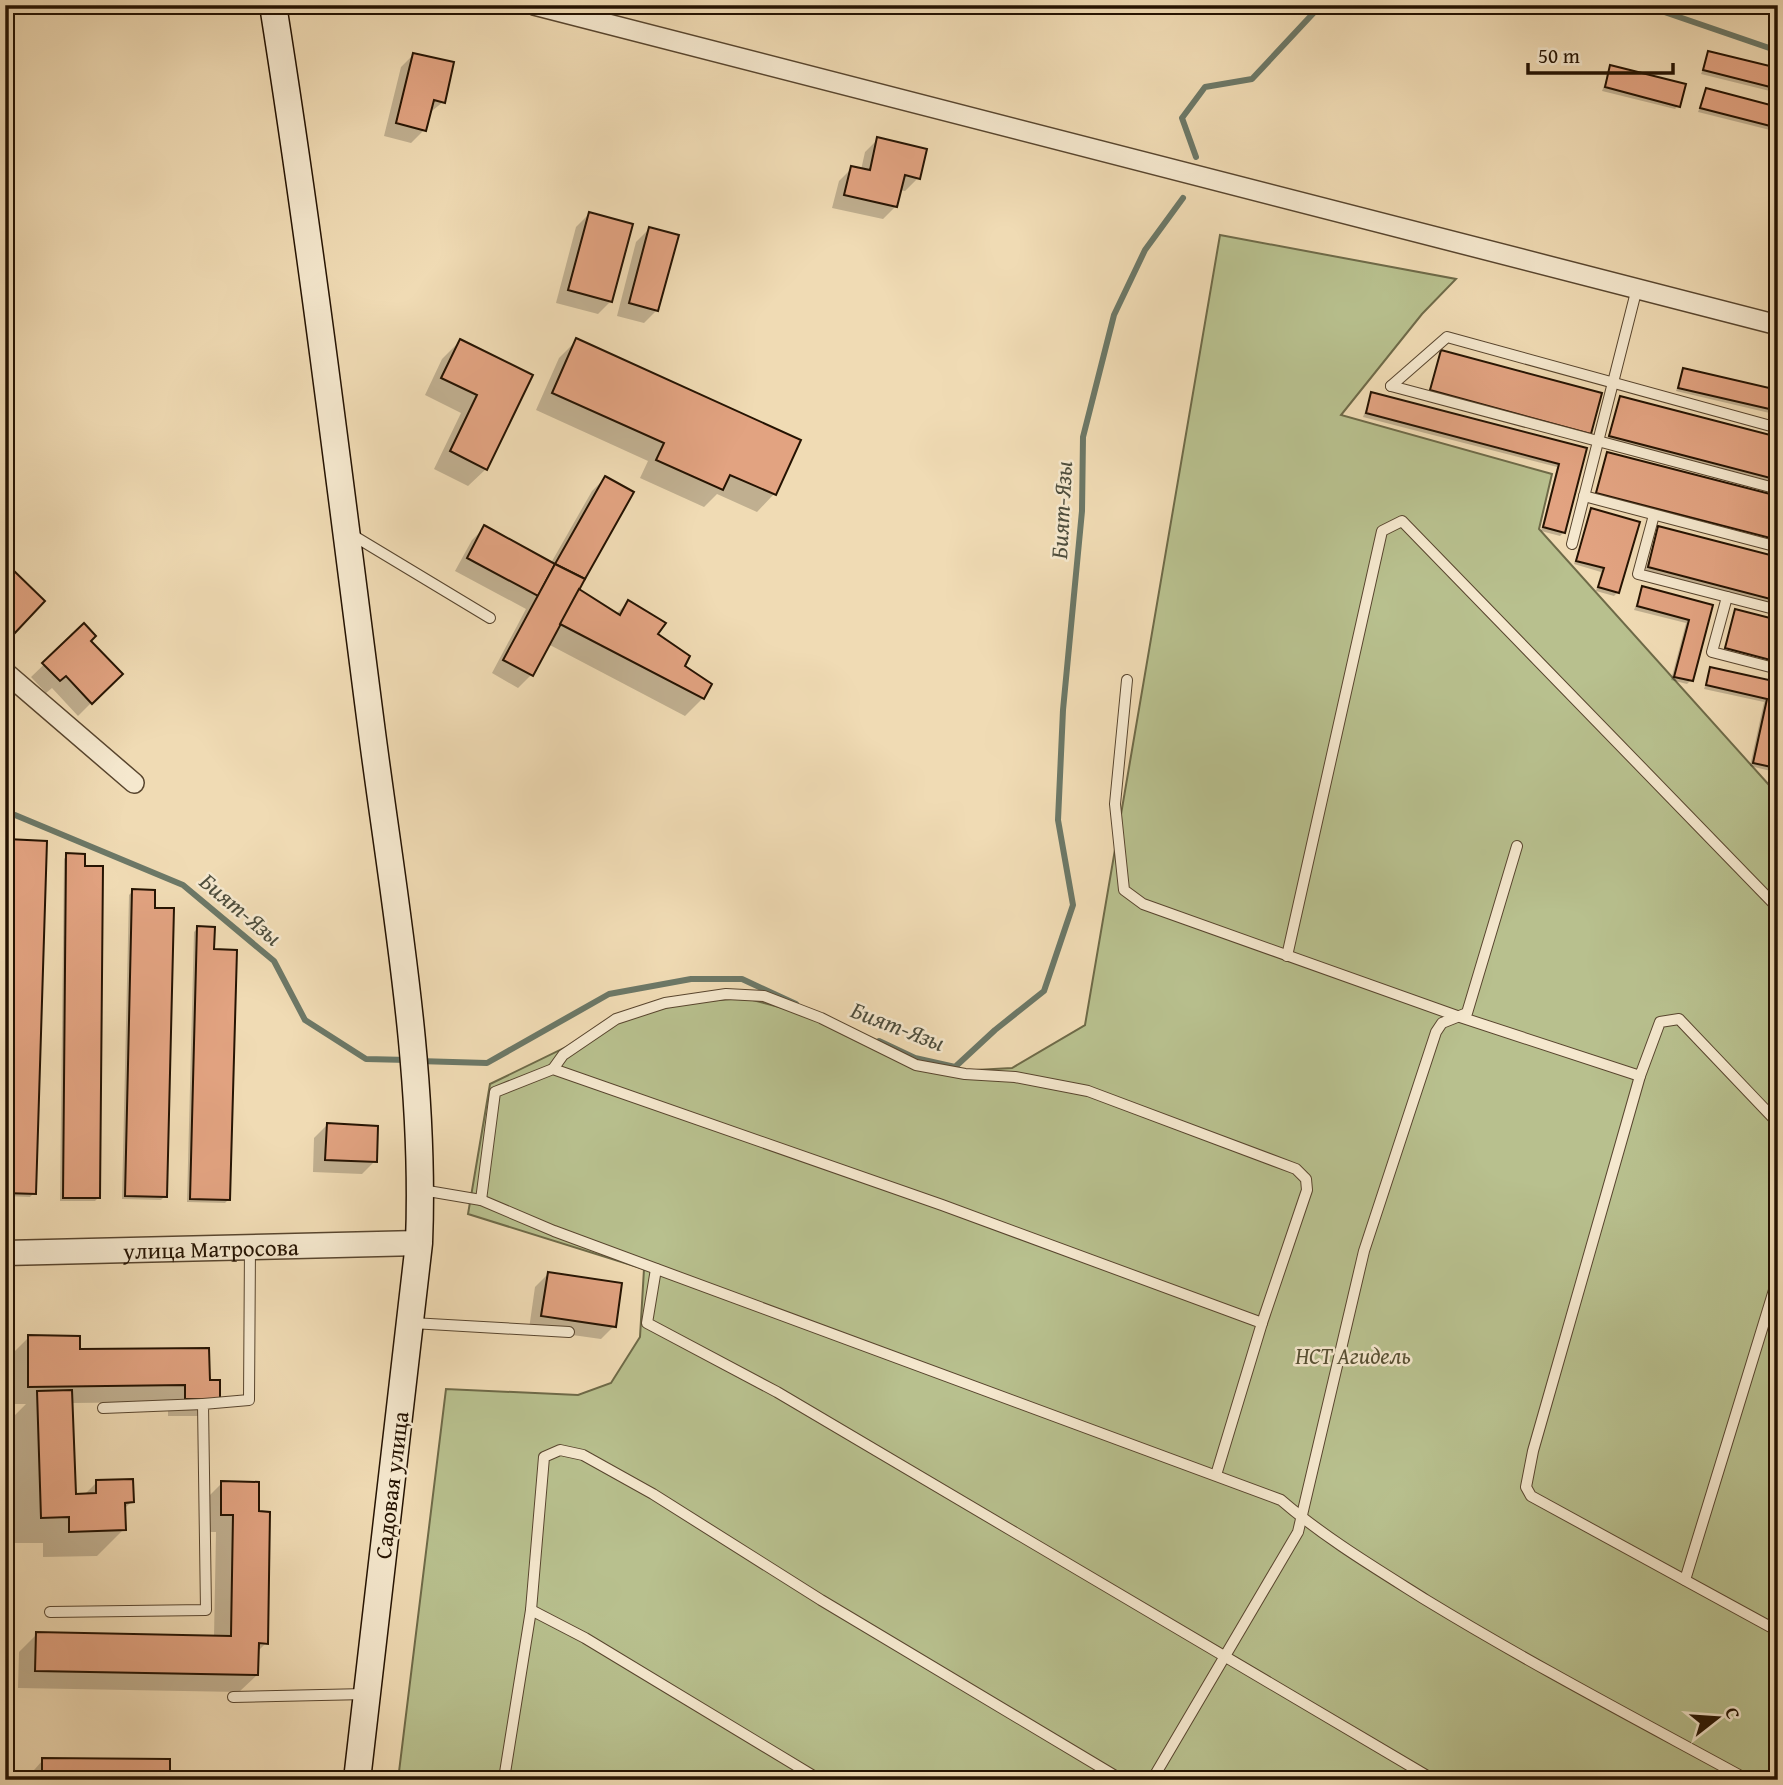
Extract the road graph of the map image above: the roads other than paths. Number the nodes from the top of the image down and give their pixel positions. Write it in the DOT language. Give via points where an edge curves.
graph roads {
  1 [pos="272,5"];
  2 [pos="534,5"];
  3 [pos="1637,288"];
  4 [pos="1778,325"];
  5 [pos="1613,385"];
  6 [pos="1778,428"];
  7 [pos="1598,443"];
  8 [pos="1778,489"];
  9 [pos="1584,496"];
  10 [pos="1654,515"];
  11 [pos="346,531"];
  12 [pos="1572,544"];
  13 [pos="1778,547"];
  14 [pos="1727,597"];
  15 [pos="1778,610"];
  16 [pos="490,618"];
  17 [pos="1778,669"];
  18 [pos="5,672"];
  19 [pos="1127,680"];
  20 [pos="134,783"];
  21 [pos="1517,846"];
  22 [pos="1778,908"];
  23 [pos="1287,956"];
  24 [pos="1457,1016"];
  25 [pos="553,1069"];
  26 [pos="1640,1076"];
  27 [pos="1778,1123"];
  28 [pos="421,1190"];
  29 [pos="481,1200"];
  30 [pos="419,1242"];
  31 [pos="250,1247"];
  32 [pos="5,1253"];
  33 [pos="656,1269"];
  34 [pos="1778,1277"];
  35 [pos="410,1323"];
  36 [pos="1262,1323"];
  37 [pos="569,1332"];
  38 [pos="204,1404"];
  39 [pos="103,1408"];
  40 [pos="1216,1475"];
  41 [pos="1301,1517"];
  42 [pos="1685,1580"];
  43 [pos="531,1611"];
  44 [pos="50,1612"];
  45 [pos="1778,1631"];
  46 [pos="1225,1657"];
  47 [pos="366,1694"];
  48 [pos="233,1697"];
  49 [pos="356,1780"];
  50 [pos="505,1780"];
  51 [pos="820,1780"];
  52 [pos="1122,1780"];
  53 [pos="1152,1780"];
  54 [pos="1434,1780"];
  55 [pos="1748,1780"];
  1 -- 11 [label="main road, Садовая улица"];
  2 -- 3 [label="street"];
  3 -- 4 [label="street"];
  3 -- 5 [label="lane"];
  5 -- 6 [label="lane"];
  5 -- 7 [label="lane"];
  5 -- 7 [label="lane" via="1447,337 1391,386"];
  7 -- 8 [label="lane"];
  7 -- 9 [label="lane"];
  9 -- 10 [label="lane"];
  9 -- 12 [label="lane"];
  10 -- 13 [label="lane"];
  10 -- 14 [label="lane" via="1638,574"];
  11 -- 16 [label="lane"];
  11 -- 28 [label="main road, Садовая улица" via="416,1088"];
  14 -- 15 [label="lane"];
  14 -- 17 [label="lane" via="1712,652"];
  18 -- 20 [label="street"];
  19 -- 23 [label="lane" via="1115,804 1124,890 1143,904"];
  21 -- 24 [label="lane" via="1467,1013"];
  22 -- 23 [label="lane" via="1402,522 1382,531"];
  23 -- 24 [label="lane"];
  24 -- 26 [label="lane"];
  24 -- 41 [label="lane" via="1436,1032 1364,1251"];
  25 -- 29 [label="lane" via="495,1092"];
  25 -- 36 [label="lane"];
  25 -- 36 [label="lane" via="563,1055 616,1019 665,1003 726,994 764,996 821,1018 916,1065 1088,1091 1296,1169 1306,1179 1307,1190"];
  26 -- 27 [label="lane" via="1660,1022 1679,1019"];
  26 -- 42 [label="lane" via="1533,1451 1527,1487 1531,1496"];
  28 -- 29 [label="lane"];
  28 -- 30 [label="main road, Садовая улица"];
  29 -- 33 [label="lane"];
  30 -- 31 [label="street, улица Матросова"];
  30 -- 35 [label="main road, Садовая улица"];
  31 -- 32 [label="street, улица Матросова"];
  31 -- 38 [label="lane" via="249,1400"];
  33 -- 40 [label="lane"];
  33 -- 46 [label="lane" via="647,1323 777,1392"];
  34 -- 42 [label="lane"];
  35 -- 37 [label="lane"];
  35 -- 47 [label="main road, Садовая улица"];
  36 -- 40 [label="lane"];
  38 -- 39 [label="lane"];
  38 -- 44 [label="lane" via="206,1610"];
  40 -- 41 [label="lane" via="1281,1500"];
  41 -- 46 [label="lane" via="1298,1532"];
  41 -- 55 [label="lane" via="1485,1636"];
  42 -- 45 [label="lane"];
  43 -- 50 [label="lane"];
  43 -- 51 [label="lane" via="585,1638"];
  43 -- 52 [label="lane" via="544,1457 560,1450 583,1455"];
  46 -- 53 [label="lane"];
  46 -- 54 [label="lane"];
  47 -- 48 [label="lane"];
  47 -- 49 [label="main road, Садовая улица"];
}
